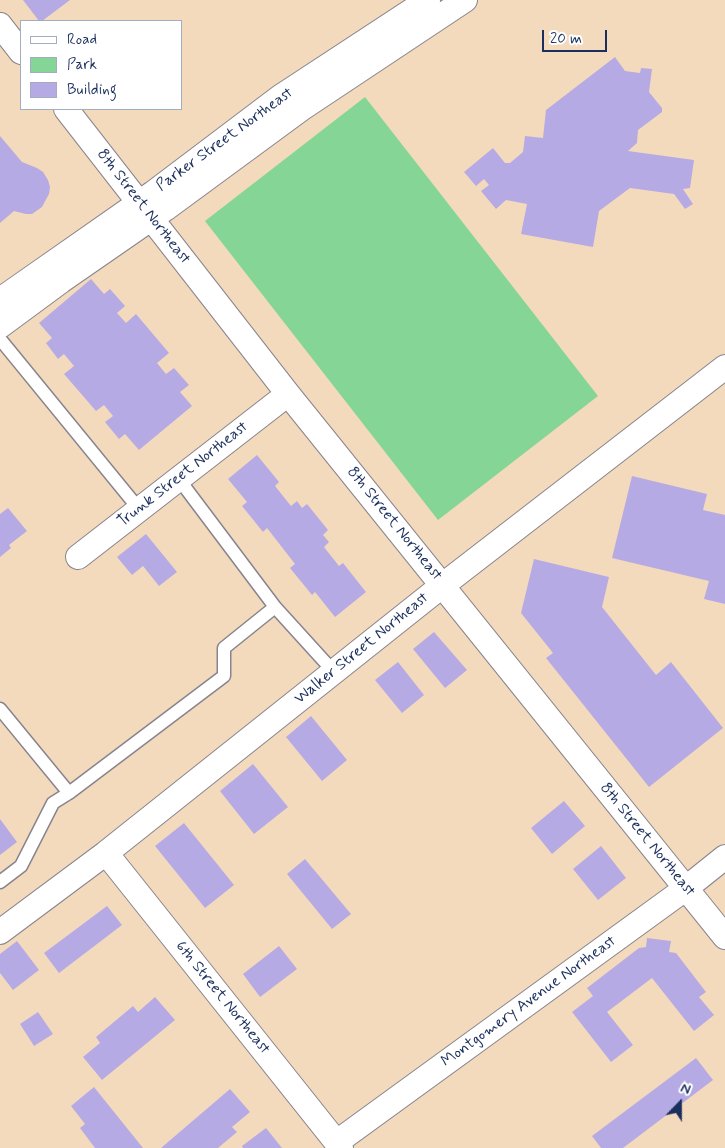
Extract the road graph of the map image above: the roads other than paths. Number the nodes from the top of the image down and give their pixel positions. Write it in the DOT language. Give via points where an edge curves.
graph roads {
  1 [pos="428,0"];
  2 [pos="465,0"];
  3 [pos="0,25"];
  4 [pos="20,51"];
  5 [pos="67,110"];
  6 [pos="146,210"];
  7 [pos="0,300"];
  8 [pos="0,326"];
  9 [pos="0,339"];
  10 [pos="725,366"];
  11 [pos="288,394"];
  12 [pos="178,478"];
  13 [pos="139,509"];
  14 [pos="78,557"];
  15 [pos="443,585"];
  16 [pos="275,606"];
  17 [pos="334,672"];
  18 [pos="0,709"];
  19 [pos="69,793"];
  20 [pos="106,853"];
  21 [pos="725,857"];
  22 [pos="0,882"];
  23 [pos="685,889"];
  24 [pos="0,932"];
  25 [pos="725,937"];
  26 [pos="339,1145"];
  1 -- 6 [label="street, Parker Street Northeast" via="280,97"];
  2 -- 6 [label="street, Parker Street Northeast"];
  3 -- 4 [label="street"];
  5 -- 6 [label="street, 8th Street Northeast"];
  6 -- 7 [label="street, Parker Street Northeast"];
  6 -- 8 [label="street, Parker Street Northeast" via="61,281"];
  6 -- 11 [label="street, 8th Street Northeast"];
  9 -- 13 [label="lane"];
  10 -- 15 [label="street, Walker Street Northeast"];
  11 -- 12 [label="street, Trunk Street Northeast"];
  11 -- 15 [label="street, 8th Street Northeast"];
  12 -- 13 [label="street, Trunk Street Northeast"];
  12 -- 16 [label="lane"];
  13 -- 14 [label="street, Trunk Street Northeast"];
  15 -- 17 [label="street, Walker Street Northeast"];
  15 -- 23 [label="street, 8th Street Northeast"];
  16 -- 17 [label="lane"];
  16 -- 19 [label="lane" via="224,648 224,676"];
  17 -- 20 [label="street, Walker Street Northeast"];
  18 -- 19 [label="lane"];
  19 -- 22 [label="lane" via="53,803 21,866"];
  20 -- 24 [label="street, Walker Street Northeast"];
  20 -- 26 [label="street, 6th Street Northeast"];
  21 -- 23 [label="street, Montgomery Avenue Northeast"];
  23 -- 25 [label="street, 8th Street Northeast"];
  23 -- 26 [label="street, Montgomery Avenue Northeast"];
}
